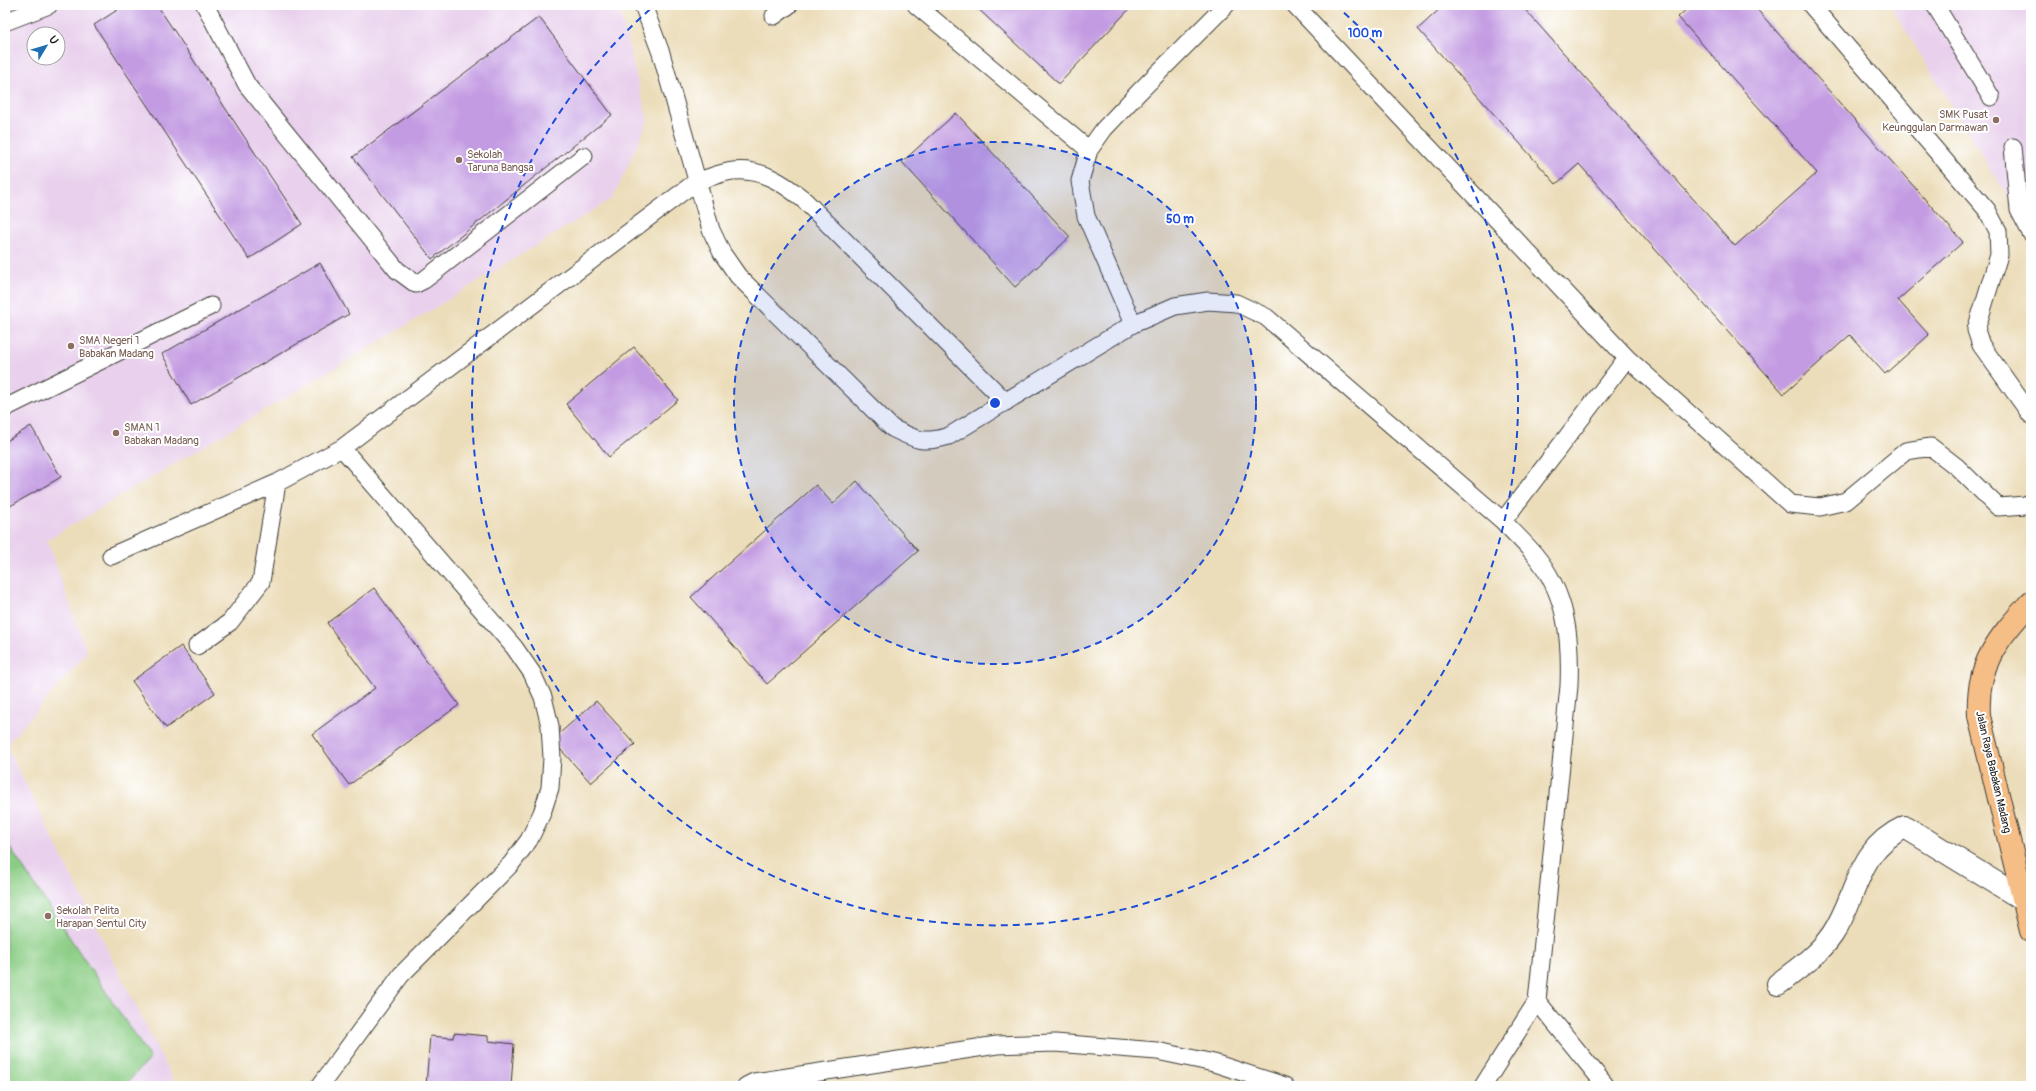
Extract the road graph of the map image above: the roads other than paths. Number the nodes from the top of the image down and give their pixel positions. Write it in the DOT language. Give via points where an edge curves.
graph roads {
  1 [pos="49,5"];
  2 [pos="205,5"];
  3 [pos="643,5"];
  4 [pos="789,5"];
  5 [pos="916,5"];
  6 [pos="1295,5"];
  7 [pos="1811,5"];
  8 [pos="1935,5"];
  9 [pos="1218,8"];
  10 [pos="774,16"];
  11 [pos="5,22"];
  12 [pos="1991,97"];
  13 [pos="2013,147"];
  14 [pos="1089,150"];
  15 [pos="584,156"];
  16 [pos="697,181"];
  17 [pos="2031,233"];
  18 [pos="211,306"];
  19 [pos="1133,324"];
  20 [pos="1627,358"];
  21 [pos="1006,402"];
  22 [pos="5,408"];
  23 [pos="2031,415"];
  24 [pos="342,448"];
  25 [pos="277,483"];
  26 [pos="2031,502"];
  27 [pos="1503,521"];
  28 [pos="111,556"];
  29 [pos="2031,602"];
  30 [pos="197,646"];
  31 [pos="2024,900"];
  32 [pos="2031,931"];
  33 [pos="1778,984"];
  34 [pos="1538,1001"];
  35 [pos="320,1086"];
  36 [pos="746,1086"];
  37 [pos="1285,1086"];
  38 [pos="1483,1086"];
  39 [pos="1606,1086"];
  1 -- 11 [label="lane"];
  2 -- 15 [label="lane" via="247,85 397,270 416,284 430,276"];
  3 -- 16 [label="lane" via="661,53"];
  4 -- 10 [label="lane"];
  5 -- 14 [label="lane"];
  6 -- 20 [label="lane"];
  7 -- 23 [label="lane" via="1987,210 1998,231 1999,255 1976,330 1981,345"];
  8 -- 12 [label="lane"];
  9 -- 14 [label="lane" via="1104,129"];
  13 -- 17 [label="lane" via="2019,210"];
  14 -- 19 [label="lane" via="1080,181 1086,216"];
  16 -- 21 [label="lane" via="733,170 759,172 782,183 803,199"];
  16 -- 21 [label="lane" via="711,230 722,253 738,276 892,428 910,437 931,441 949,436"];
  16 -- 24 [label="lane"];
  18 -- 22 [label="lane"];
  19 -- 21 [label="lane"];
  19 -- 27 [label="lane" via="1174,306 1208,301 1236,303 1266,317"];
  20 -- 26 [label="lane" via="1790,504 1820,507 1846,501 1906,451 1931,447 1957,467 1998,507 2026,505"];
  20 -- 27 [label="lane"];
  24 -- 25 [label="lane"];
  24 -- 35 [label="lane" via="514,647 532,673 543,697 550,726 552,758 550,788 529,840 511,864 401,975"];
  25 -- 28 [label="lane"];
  25 -- 30 [label="lane" via="261,582 230,622"];
  27 -- 34 [label="lane" via="1535,555 1553,583 1566,618 1570,650 1569,686"];
  29 -- 31 [label="main road, Jalan Raya Babakan Madang" via="2009,626 1991,654 1981,675 1978,695 1979,716"];
  31 -- 32 [label="main road, Jalan Raya Babakan Madang"];
  31 -- 33 [label="street" via="1905,827 1891,834 1876,847 1864,863 1844,913 1820,951"];
  34 -- 38 [label="lane"];
  34 -- 39 [label="lane"];
  36 -- 37 [label="lane" via="754,1082 996,1045 1055,1042 1157,1051 1214,1063"];
}
